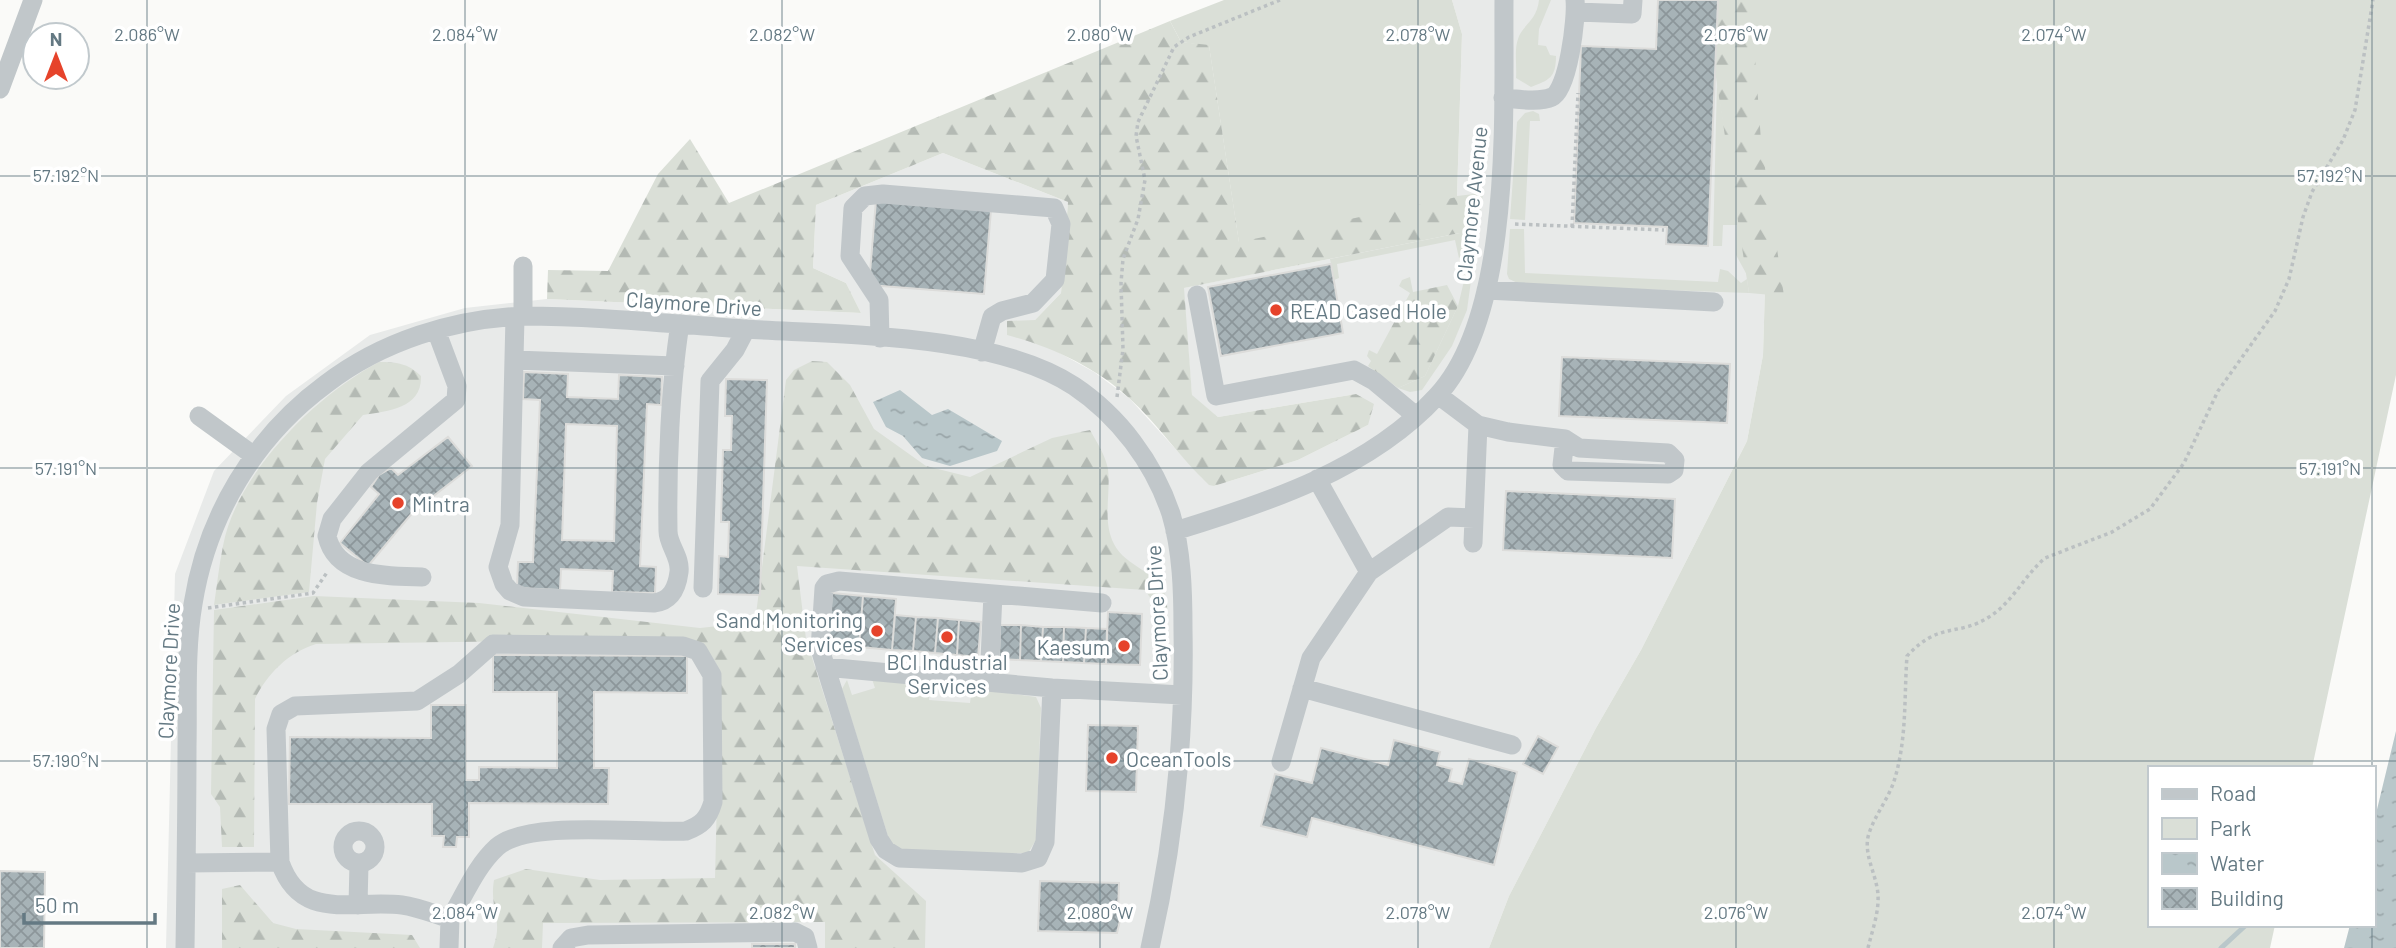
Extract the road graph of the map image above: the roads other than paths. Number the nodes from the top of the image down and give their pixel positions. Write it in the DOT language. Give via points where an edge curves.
graph roads {
  1 [pos="33,0"];
  2 [pos="1504,0"];
  3 [pos="1633,0"];
  4 [pos="1576,6"];
  5 [pos="0,89"];
  6 [pos="1503,98"];
  7 [pos="523,266"];
  8 [pos="1486,290"];
  9 [pos="1197,295"];
  10 [pos="1714,302"];
  11 [pos="519,317"];
  12 [pos="680,324"];
  13 [pos="746,329"];
  14 [pos="436,330"];
  15 [pos="880,338"];
  16 [pos="982,352"];
  17 [pos="515,360"];
  18 [pos="675,366"];
  19 [pos="1438,395"];
  20 [pos="199,416"];
  21 [pos="1416,416"];
  22 [pos="1478,425"];
  23 [pos="1565,439"];
  24 [pos="253,455"];
  25 [pos="1317,479"];
  26 [pos="1474,519"];
  27 [pos="1175,531"];
  28 [pos="1473,543"];
  29 [pos="1369,572"];
  30 [pos="422,577"];
  31 [pos="703,588"];
  32 [pos="993,594"];
  33 [pos="1102,603"];
  34 [pos="825,667"];
  35 [pos="989,682"];
  36 [pos="1052,688"];
  37 [pos="1302,688"];
  38 [pos="1182,695"];
  39 [pos="1512,745"];
  40 [pos="1282,762"];
  41 [pos="280,862"];
  42 [pos="186,863"];
  43 [pos="359,864"];
  44 [pos="358,905"];
  45 [pos="450,919"];
  46 [pos="185,948"];
  47 [pos="449,948"];
  48 [pos="562,948"];
  49 [pos="808,948"];
  50 [pos="1150,948"];
  1 -- 5 [label="street"];
  2 -- 6 [label="street, Claymore Avenue"];
  3 -- 4 [label="street" via="1632,14"];
  4 -- 6 [label="street" via="1567,77 1557,94 1538,99"];
  6 -- 8 [label="street, Claymore Avenue"];
  7 -- 11 [label="street"];
  8 -- 10 [label="street"];
  8 -- 19 [label="street, Claymore Avenue" via="1471,341"];
  9 -- 21 [label="street" via="1216,396 1354,370"];
  11 -- 12 [label="street, Claymore Drive"];
  11 -- 14 [label="street, Claymore Drive"];
  11 -- 17 [label="street"];
  12 -- 13 [label="street, Claymore Drive"];
  12 -- 18 [label="street"];
  13 -- 15 [label="street, Claymore Drive"];
  13 -- 31 [label="street" via="710,381"];
  14 -- 24 [label="street, Claymore Drive" via="377,352 334,377 290,413"];
  14 -- 30 [label="street" via="457,386 456,400 378,463 332,519 327,536 340,556 367,574"];
  15 -- 16 [label="street, Claymore Drive"];
  15 -- 16 [label="street" via="879,300 849,256 853,208 865,196 1054,208 1061,224 1055,281 1033,303 992,317"];
  16 -- 27 [label="street, Claymore Drive" via="1053,374 1108,414 1148,464"];
  17 -- 18 [label="street"];
  17 -- 18 [label="street" via="510,525 498,560 504,584 524,597 654,603 671,595 679,571 668,531"];
  19 -- 21 [label="street, Claymore Avenue"];
  19 -- 22 [label="street"];
  20 -- 24 [label="street"];
  21 -- 25 [label="street, Claymore Avenue" via="1365,454"];
  22 -- 23 [label="street"];
  22 -- 26 [label="street"];
  23 -- 23 [label="street" via="1579,448 1668,453 1675,460 1674,470 1668,474 1568,471 1562,465"];
  24 -- 42 [label="street, Claymore Drive" via="209,540 192,607"];
  25 -- 27 [label="street, Claymore Avenue"];
  25 -- 29 [label="street"];
  26 -- 28 [label="street"];
  26 -- 29 [label="street" via="1448,517"];
  27 -- 38 [label="street, Claymore Drive" via="1183,605"];
  29 -- 37 [label="street" via="1311,658"];
  32 -- 33 [label="street"];
  32 -- 34 [label="street" via="839,581 827,584 822,593 819,636"];
  32 -- 35 [label="street"];
  34 -- 35 [label="street"];
  34 -- 36 [label="street" via="879,839 891,855 908,860 1022,863 1042,853"];
  35 -- 36 [label="street"];
  36 -- 38 [label="street"];
  37 -- 39 [label="street"];
  37 -- 40 [label="street"];
  38 -- 50 [label="street, Claymore Drive" via="1175,807"];
  41 -- 42 [label="street"];
  41 -- 44 [label="street" via="295,890 313,902"];
  41 -- 45 [label="street" via="276,729 281,714 295,706 417,702 493,644 683,646 698,651 712,676 713,802 700,826 686,831 520,835 498,846 483,863"];
  42 -- 46 [label="street, Claymore Drive"];
  43 -- 44 [label="street"];
  44 -- 45 [label="street" via="403,905"];
  45 -- 47 [label="street"];
  48 -- 49 [label="street" via="572,938 588,934 795,932 805,937"];
}
